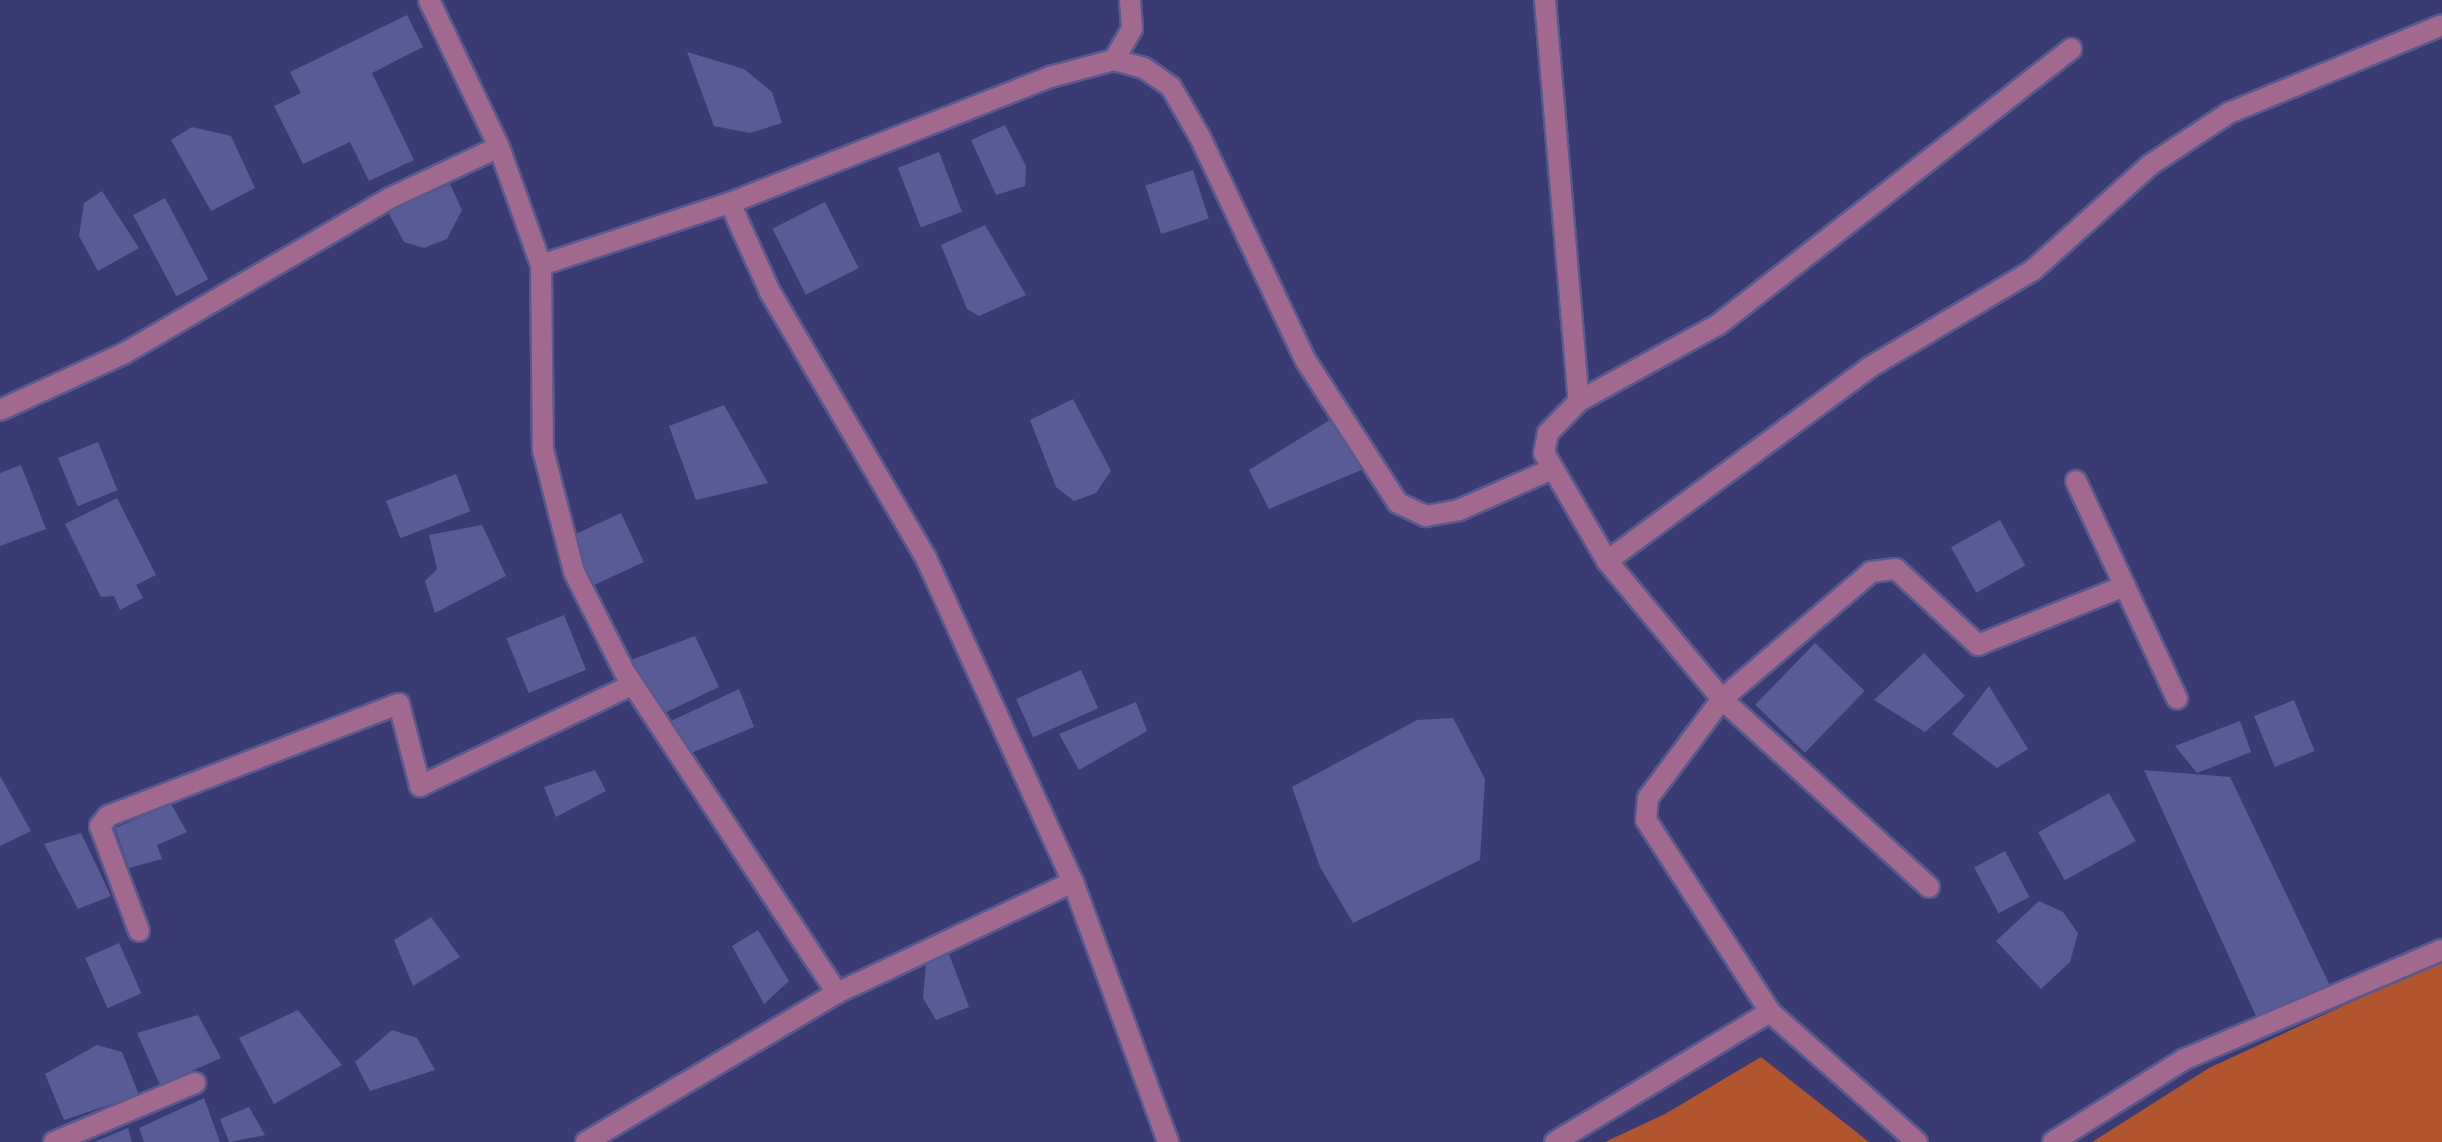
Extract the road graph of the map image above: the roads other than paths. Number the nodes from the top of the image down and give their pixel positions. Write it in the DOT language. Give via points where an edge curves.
graph roads {
  1 [pos="429,0"];
  2 [pos="1130,0"];
  3 [pos="1545,0"];
  4 [pos="2442,25"];
  5 [pos="2071,50"];
  6 [pos="1114,60"];
  7 [pos="499,147"];
  8 [pos="730,202"];
  9 [pos="542,265"];
  10 [pos="1579,400"];
  11 [pos="0,410"];
  12 [pos="1550,470"];
  13 [pos="2076,482"];
  14 [pos="1607,561"];
  15 [pos="2125,586"];
  16 [pos="632,685"];
  17 [pos="1722,699"];
  18 [pos="2177,699"];
  19 [pos="1073,882"];
  20 [pos="1929,887"];
  21 [pos="139,931"];
  22 [pos="2442,950"];
  23 [pos="837,993"];
  24 [pos="1770,1012"];
  25 [pos="195,1084"];
  26 [pos="54,1142"];
  27 [pos="586,1142"];
  28 [pos="1168,1142"];
  29 [pos="1555,1142"];
  30 [pos="1917,1142"];
  31 [pos="2053,1142"];
  1 -- 7 [label="street"];
  2 -- 6 [label="street" via="1132,29"];
  3 -- 10 [label="street"];
  4 -- 14 [label="street" via="2213,124 2150,165 2032,271 1870,367"];
  5 -- 10 [label="street" via="1719,324"];
  6 -- 8 [label="street"];
  6 -- 12 [label="street" via="1171,87 1306,362 1398,503 1426,516 1458,510"];
  7 -- 9 [label="street"];
  7 -- 11 [label="street" via="390,198 123,354"];
  8 -- 9 [label="street"];
  8 -- 19 [label="street" via="770,292 926,558"];
  9 -- 16 [label="street" via="543,450 574,572"];
  10 -- 12 [label="street" via="1548,433"];
  12 -- 14 [label="street"];
  13 -- 15 [label="street"];
  14 -- 17 [label="street"];
  15 -- 17 [label="street" via="1978,645 1896,569 1871,572"];
  15 -- 18 [label="street"];
  16 -- 21 [label="street" via="420,786 398,704 108,816 100,826"];
  16 -- 23 [label="street"];
  17 -- 20 [label="street"];
  17 -- 24 [label="street" via="1648,798 1646,820"];
  19 -- 23 [label="street"];
  19 -- 28 [label="street"];
  22 -- 31 [label="street" via="2185,1059"];
  23 -- 27 [label="street"];
  24 -- 29 [label="street"];
  24 -- 30 [label="street"];
  25 -- 26 [label="street"];
}
